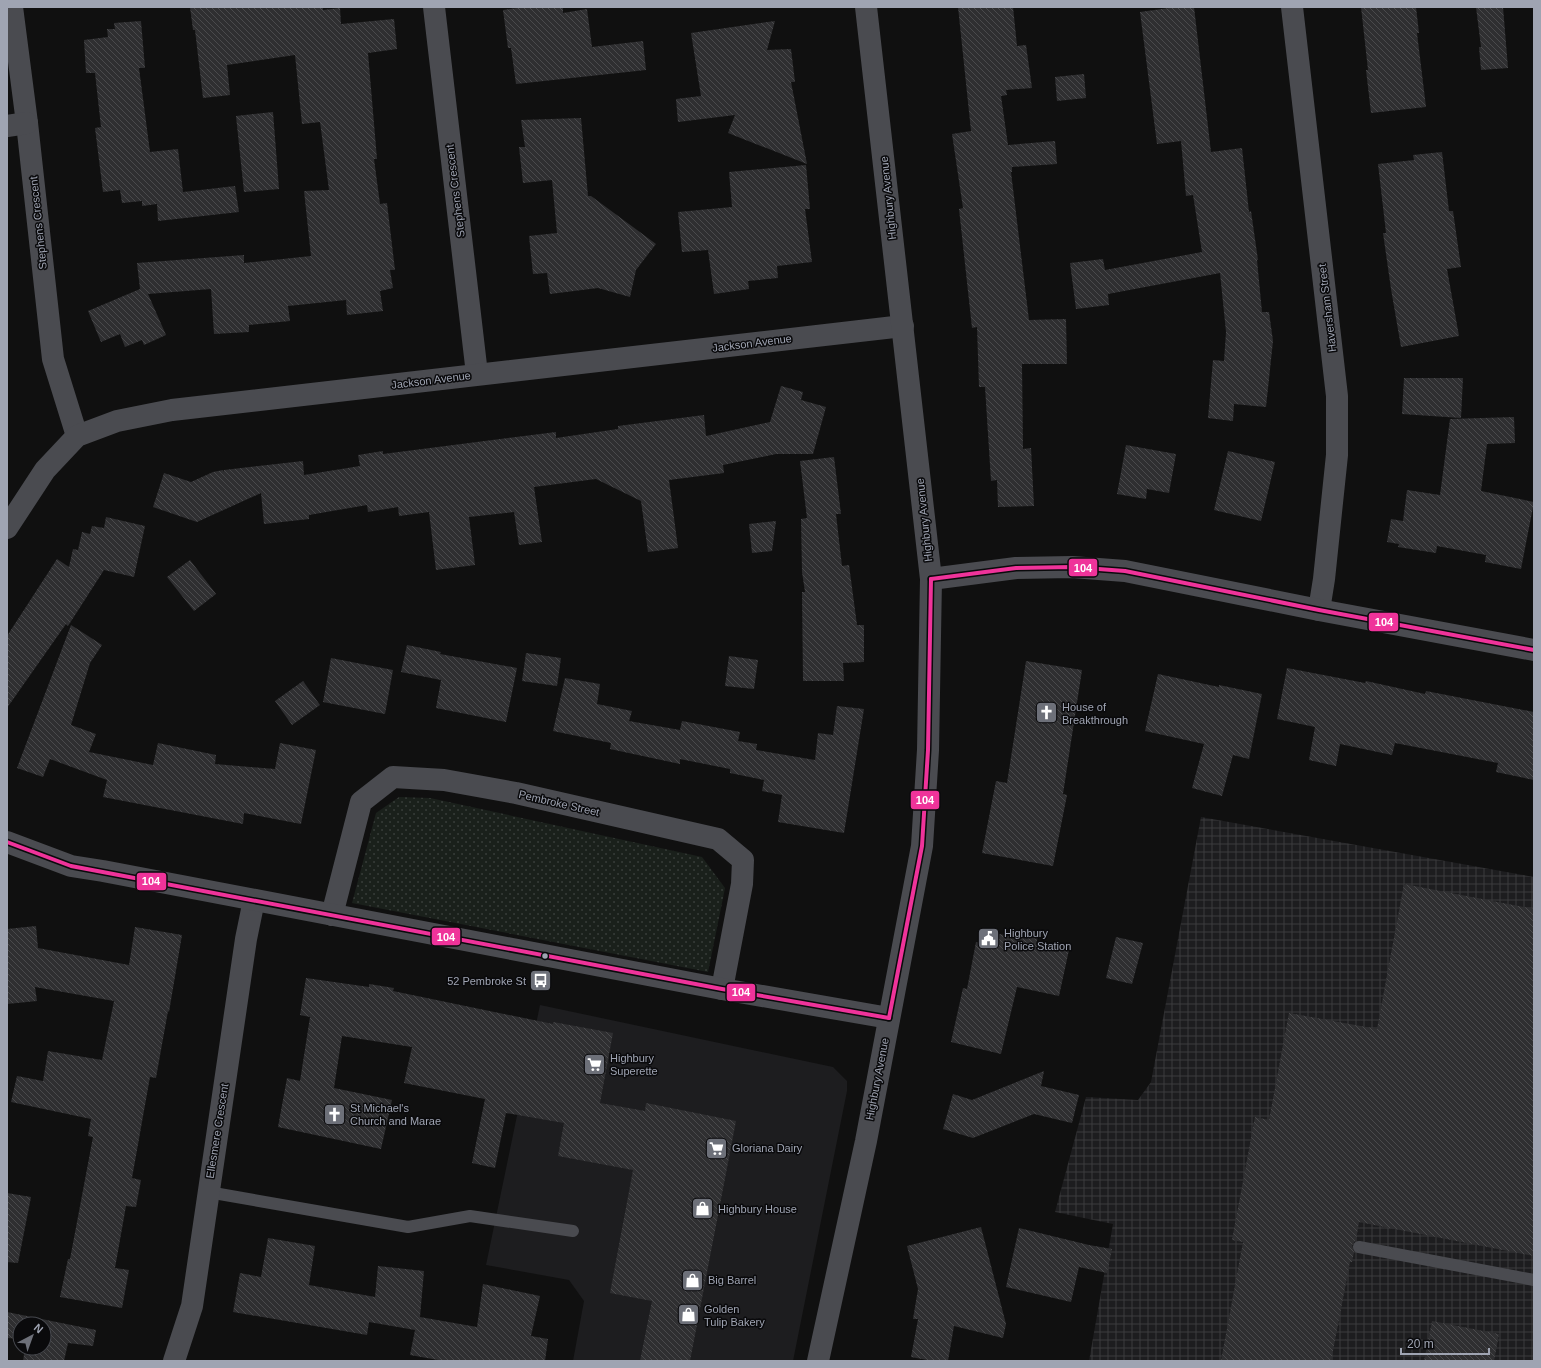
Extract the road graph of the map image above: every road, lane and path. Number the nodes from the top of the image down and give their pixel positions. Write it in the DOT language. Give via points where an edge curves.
graph roads {
  1 [pos="12,7"];
  2 [pos="434,7"];
  3 [pos="866,7"];
  4 [pos="1292,7"];
  5 [pos="17,124"];
  6 [pos="903,326"];
  7 [pos="477,374"];
  8 [pos="77,436"];
  9 [pos="7,528"];
  10 [pos="931,579"];
  11 [pos="1319,610"];
  12 [pos="1534,650"];
  13 [pos="7,842"];
  14 [pos="254,900"];
  15 [pos="332,915"];
  16 [pos="722,989"];
  17 [pos="889,1018"];
  18 [pos="208,1192"];
  19 [pos="573,1231"];
  20 [pos="1359,1247"];
  21 [pos="1534,1280"];
  22 [pos="174,1361"];
  23 [pos="818,1361"];
  1 -- 5 [label="street, Stephens Crescent"];
  2 -- 7 [label="street, Stephens Crescent"];
  3 -- 6 [label="street, Highbury Avenue"];
  4 -- 11 [label="street, Haversham Street" via="1337,396 1337,456"];
  5 -- 8 [label="street, Stephens Crescent" via="53,359"];
  6 -- 7 [label="street, Jackson Avenue"];
  6 -- 10 [label="street, Highbury Avenue"];
  7 -- 8 [label="street, Jackson Avenue" via="172,410 116,421"];
  8 -- 9 [label="street, Jackson Avenue" via="45,470"];
  10 -- 11 [label="street" via="1016,568 1072,567 1125,572"];
  10 -- 17 [label="street, Highbury Avenue" via="928,750 922,846"];
  11 -- 12 [label="street"];
  13 -- 14 [label="street" via="71,866"];
  14 -- 15 [label="street"];
  14 -- 18 [label="street, Ellesmere Crescent"];
  15 -- 16 [label="street"];
  15 -- 16 [label="street, Pembroke Street" via="361,802 393,777 444,780 516,793 718,839 743,860 742,884"];
  16 -- 17 [label="street"];
  17 -- 23 [label="street, Highbury Avenue" via="866,1142"];
  18 -- 19 [label="lane" via="408,1227 470,1216"];
  18 -- 22 [label="street, Ellesmere Crescent" via="192,1306"];
  20 -- 21 [label="lane"];
}
